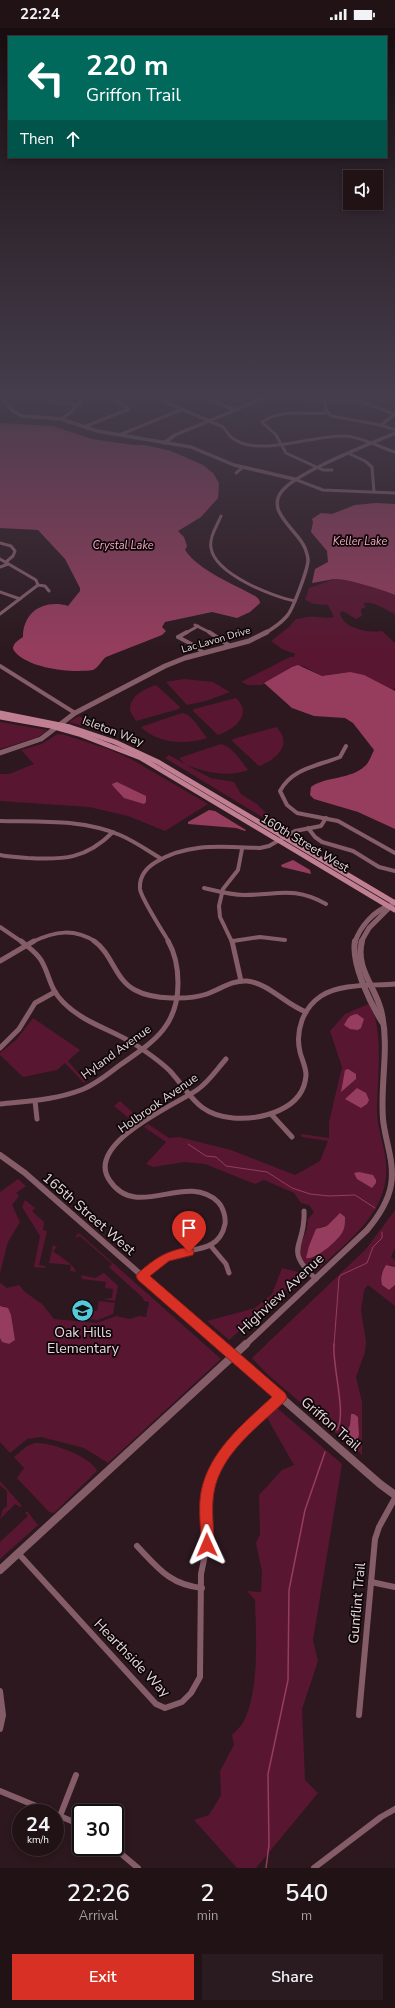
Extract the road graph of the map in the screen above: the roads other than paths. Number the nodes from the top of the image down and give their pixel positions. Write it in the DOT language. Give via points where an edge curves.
graph roads {
  1 [pos="293,480"];
  2 [pos="296,480"];
  3 [pos="373,480"];
  4 [pos="374,492"];
  5 [pos="395,493"];
  6 [pos="221,516"];
  7 [pos="0,543"];
  8 [pos="0,559"];
  9 [pos="7,563"];
  10 [pos="0,567"];
  11 [pos="38,585"];
  12 [pos="49,591"];
  13 [pos="0,592"];
  14 [pos="20,599"];
  15 [pos="295,601"];
  16 [pos="0,614"];
  17 [pos="230,646"];
  18 [pos="203,653"];
  19 [pos="0,666"];
  20 [pos="0,713"];
  21 [pos="75,713"];
  22 [pos="0,717"];
  23 [pos="59,726"];
  24 [pos="346,746"];
  25 [pos="0,753"];
  26 [pos="207,793"];
  27 [pos="326,818"];
  28 [pos="0,821"];
  29 [pos="308,828"];
  30 [pos="113,832"];
  31 [pos="285,836"];
  32 [pos="279,840"];
  33 [pos="242,849"];
  34 [pos="395,853"];
  35 [pos="0,855"];
  36 [pos="160,858"];
  37 [pos="395,871"];
  38 [pos="204,888"];
  39 [pos="222,892"];
  40 [pos="326,904"];
  41 [pos="394,905"];
  42 [pos="0,927"];
  43 [pos="285,940"];
  44 [pos="233,941"];
  45 [pos="25,946"];
  46 [pos="0,961"];
  47 [pos="240,981"];
  48 [pos="395,984"];
  49 [pos="372,986"];
  50 [pos="365,987"];
  51 [pos="55,992"];
  52 [pos="178,997"];
  53 [pos="306,1012"];
  54 [pos="382,1023"];
  55 [pos="0,1048"];
  56 [pos="141,1050"];
  57 [pos="226,1059"];
  58 [pos="188,1095"];
  59 [pos="35,1101"];
  60 [pos="0,1104"];
  61 [pos="271,1114"];
  62 [pos="37,1119"];
  63 [pos="292,1137"];
  64 [pos="0,1155"];
  65 [pos="394,1165"];
  66 [pos="304,1211"];
  67 [pos="210,1245"];
  68 [pos="229,1273"];
  69 [pos="142,1276"];
  70 [pos="316,1279"];
  71 [pos="234,1356"];
  72 [pos="281,1397"];
  73 [pos="395,1497"];
  74 [pos="137,1546"];
  75 [pos="18,1553"];
  76 [pos="0,1570"];
  77 [pos="371,1582"];
  78 [pos="395,1587"];
  79 [pos="202,1588"];
  80 [pos="0,1691"];
  81 [pos="359,1715"];
  82 [pos="0,1729"];
  83 [pos="76,1775"];
  84 [pos="0,1792"];
  85 [pos="31,1804"];
  86 [pos="61,1804"];
  87 [pos="395,1809"];
  88 [pos="124,1856"];
  89 [pos="138,1868"];
  90 [pos="314,1868"];
  1 -- 15 [label="street, Lac Lavon Drive" via="282,490 277,503 281,516 302,542 307,554 307,566"];
  2 -- 4 [label="street" via="323,490"];
  3 -- 4 [label="street"];
  4 -- 5 [label="street"];
  6 -- 15 [label="street" via="211,544 211,553 216,561 271,595"];
  7 -- 9 [label="street" via="11,546 15,551"];
  8 -- 9 [label="street"];
  9 -- 10 [label="street"];
  9 -- 11 [label="street" via="36,580"];
  11 -- 12 [label="street" via="45,586"];
  11 -- 14 [label="street"];
  13 -- 14 [label="street"];
  14 -- 16 [label="street"];
  15 -- 17 [label="street, Lac Lavon Drive" via="288,615 277,627 259,637"];
  17 -- 18 [label="street, Lac Lavon Drive"];
  17 -- 18 [label="street" via="197,625 178,637"];
  18 -- 21 [label="street, Lac Lavon Drive" via="165,666"];
  19 -- 21 [label="street"];
  20 -- 23 [label="main road, Isleton Way"];
  21 -- 23 [label="street, Lac Lavon Drive"];
  22 -- 23 [label="main road, Isleton Way"];
  23 -- 25 [label="street, Lac Lavon Drive" via="39,741"];
  23 -- 26 [label="main road, Isleton Way" via="127,751"];
  24 -- 27 [label="street" via="340,757 306,767 288,779 280,791 287,805 297,813"];
  26 -- 31 [label="main road, 160th Street West"];
  26 -- 32 [label="main road, 160th Street West"];
  27 -- 29 [label="street, Hyland Avenue" via="321,826"];
  27 -- 34 [label="street" via="347,826"];
  28 -- 30 [label="street" via="86,826"];
  29 -- 31 [label="street, Hyland Avenue"];
  29 -- 37 [label="street" via="324,843 355,852 388,871"];
  30 -- 35 [label="street" via="90,851 73,858 57,860"];
  30 -- 36 [label="street"];
  31 -- 32 [label="street, Hyland Avenue"];
  31 -- 41 [label="main road, 160th Street West"];
  32 -- 33 [label="street, Hyland Avenue" via="260,848"];
  32 -- 41 [label="main road, 160th Street West"];
  33 -- 36 [label="street, Hyland Avenue" via="197,847 176,851"];
  33 -- 39 [label="street" via="238,870"];
  36 -- 52 [label="street, Hyland Avenue" via="143,873 139,888 173,953 179,980"];
  38 -- 39 [label="street"];
  39 -- 40 [label="street" via="245,895 288,891 307,894"];
  39 -- 44 [label="street" via="219,913"];
  41 -- 49 [label="street, Highview Avenue" via="369,927 361,944 362,963"];
  41 -- 50 [label="street, Highview Avenue" via="383,908 368,921 356,942 353,953 355,964"];
  42 -- 45 [label="street"];
  43 -- 44 [label="street" via="260,937"];
  44 -- 47 [label="street"];
  45 -- 46 [label="street"];
  45 -- 51 [label="street" via="41,960"];
  45 -- 52 [label="street" via="38,939 61,934 76,934 89,938 101,947 130,988 147,994"];
  47 -- 52 [label="street" via="225,984 198,997"];
  47 -- 53 [label="street" via="266,986 285,1002"];
  48 -- 49 [label="street"];
  49 -- 50 [label="street"];
  49 -- 54 [label="street, Highview Avenue" via="381,1010"];
  50 -- 53 [label="street" via="342,988 326,993 313,1001"];
  50 -- 54 [label="street, Highview Avenue"];
  51 -- 55 [label="street" via="35,1003 19,1029"];
  51 -- 56 [label="street" via="79,1015 120,1035"];
  52 -- 56 [label="street, Hyland Avenue" via="170,1021"];
  53 -- 61 [label="street" via="299,1036 305,1068 303,1088 290,1105"];
  54 -- 65 [label="street, Highview Avenue" via="385,1046 382,1118"];
  56 -- 58 [label="street" via="170,1072"];
  56 -- 59 [label="street, Hyland Avenue" via="82,1090 57,1098"];
  57 -- 58 [label="street, Holbrook Avenue" via="201,1086"];
  58 -- 61 [label="street" via="202,1108 226,1117 241,1119"];
  58 -- 67 [label="street, Holbrook Avenue" via="159,1111 118,1143 107,1155 105,1172 113,1186 130,1196 152,1198 184,1189 210,1195 219,1204 225,1220 223,1231"];
  59 -- 60 [label="street, Hyland Avenue"];
  59 -- 62 [label="street"];
  61 -- 63 [label="street"];
  64 -- 69 [label="street, 165th Street West"];
  65 -- 70 [label="street, Highview Avenue" via="388,1196 376,1220"];
  66 -- 70 [label="street" via="305,1224 297,1246 297,1256 305,1270"];
  67 -- 68 [label="street" via="226,1264"];
  67 -- 69 [label="street" via="200,1250 172,1254"];
  69 -- 71 [label="street, 165th Street West"];
  70 -- 71 [label="street, Highview Avenue"];
  71 -- 72 [label="street, Griffon Trail"];
  71 -- 75 [label="street, Highview Avenue"];
  72 -- 73 [label="street, Griffon Trail"];
  72 -- 79 [label="street, Hearthside Way" via="237,1438 213,1473 206,1502 207,1545 201,1574"];
  73 -- 77 [label="street, Gunflint Trail" via="377,1533"];
  74 -- 79 [label="street" via="173,1582 182,1586"];
  75 -- 76 [label="street, Highview Avenue"];
  75 -- 79 [label="street, Hearthside Way" via="156,1704 165,1708 181,1703 199,1681"];
  77 -- 78 [label="street"];
  77 -- 81 [label="street, Gunflint Trail"];
  80 -- 82 [label="street" via="3,1715"];
  83 -- 86 [label="street"];
  84 -- 85 [label="street"];
  87 -- 90 [label="street"];
  88 -- 89 [label="street"];
}
